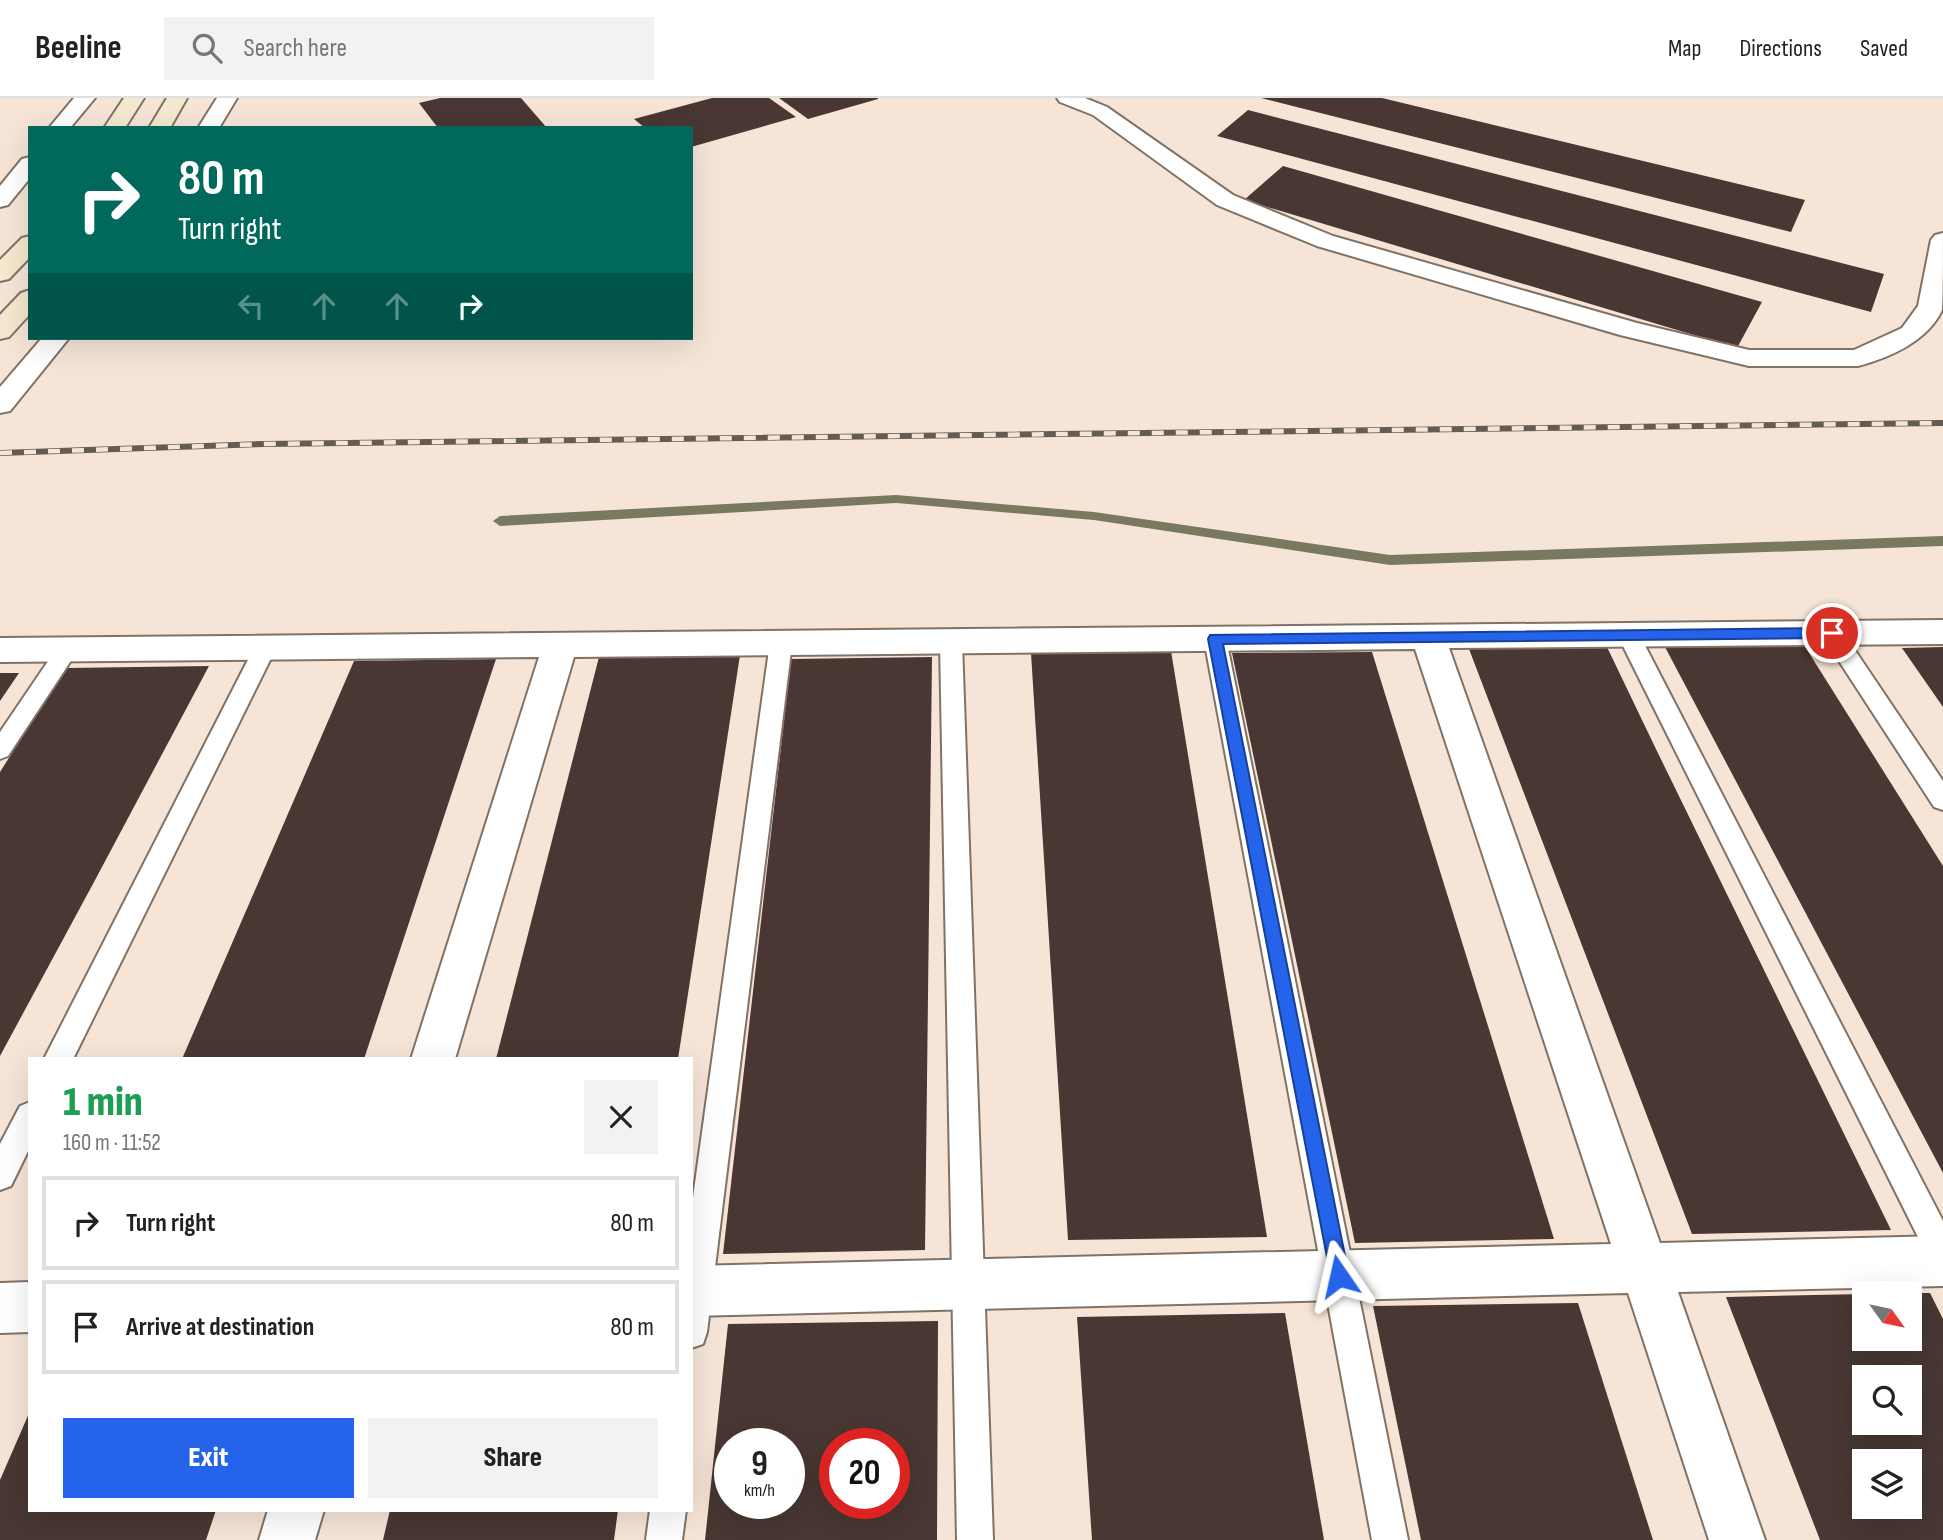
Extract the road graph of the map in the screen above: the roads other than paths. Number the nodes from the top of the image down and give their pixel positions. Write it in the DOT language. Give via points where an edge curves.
graph roads {
  1 [pos="85,98"];
  2 [pos="134,98"];
  3 [pos="177,98"];
  4 [pos="228,98"];
  5 [pos="1067,98"];
  6 [pos="61,126"];
  7 [pos="115,126"];
  8 [pos="160,126"];
  9 [pos="209,126"];
  10 [pos="28,166"];
  11 [pos="0,200"];
  12 [pos="1943,240"];
  13 [pos="28,245"];
  14 [pos="0,274"];
  15 [pos="28,300"];
  16 [pos="0,331"];
  17 [pos="55,340"];
  18 [pos="0,405"];
  19 [pos="1943,632"];
  20 [pos="1832,633"];
  21 [pos="1628,634"];
  22 [pos="1428,636"];
  23 [pos="1215,639"];
  24 [pos="951,642"];
  25 [pos="781,643"];
  26 [pos="560,645"];
  27 [pos="265,648"];
  28 [pos="0,650"];
  29 [pos="67,650"];
  30 [pos="0,750"];
  31 [pos="1943,800"];
  32 [pos="59,1057"];
  33 [pos="434,1057"];
  34 [pos="28,1120"];
  35 [pos="0,1175"];
  36 [pos="1943,1255"];
  37 [pos="1943,1261"];
  38 [pos="1644,1268"];
  39 [pos="1339,1276"];
  40 [pos="968,1285"];
  41 [pos="693,1305"];
  42 [pos="28,1307"];
  43 [pos="0,1308"];
  44 [pos="295,1512"];
  45 [pos="668,1512"];
  46 [pos="286,1540"];
  47 [pos="664,1540"];
  48 [pos="975,1540"];
  49 [pos="1390,1540"];
  50 [pos="1737,1540"];
  1 -- 6 [label="street"];
  2 -- 7 [label="main road"];
  3 -- 8 [label="main road"];
  4 -- 9 [label="street"];
  5 -- 12 [label="street" via="1100,111 1224,201 1325,241 1629,329 1749,358 1858,358 1911,334 1931,307"];
  10 -- 11 [label="street"];
  13 -- 14 [label="main road"];
  15 -- 16 [label="main road"];
  17 -- 18 [label="street"];
  19 -- 20 [label="street"];
  20 -- 21 [label="street"];
  20 -- 31 [label="lane"];
  21 -- 22 [label="street"];
  21 -- 36 [label="lane"];
  22 -- 23 [label="street"];
  22 -- 38 [label="street"];
  23 -- 24 [label="street"];
  23 -- 39 [label="lane"];
  24 -- 25 [label="street"];
  24 -- 40 [label="lane"];
  25 -- 26 [label="street"];
  25 -- 41 [label="lane"];
  26 -- 27 [label="street"];
  26 -- 33 [label="street"];
  27 -- 29 [label="street"];
  27 -- 32 [label="lane"];
  28 -- 29 [label="street"];
  29 -- 30 [label="lane"];
  34 -- 35 [label="lane"];
  37 -- 38 [label="street"];
  38 -- 39 [label="street"];
  38 -- 50 [label="street"];
  39 -- 40 [label="street"];
  39 -- 49 [label="lane"];
  40 -- 41 [label="street"];
  40 -- 48 [label="lane"];
  42 -- 43 [label="street"];
  44 -- 46 [label="street"];
  45 -- 47 [label="lane"];
}
